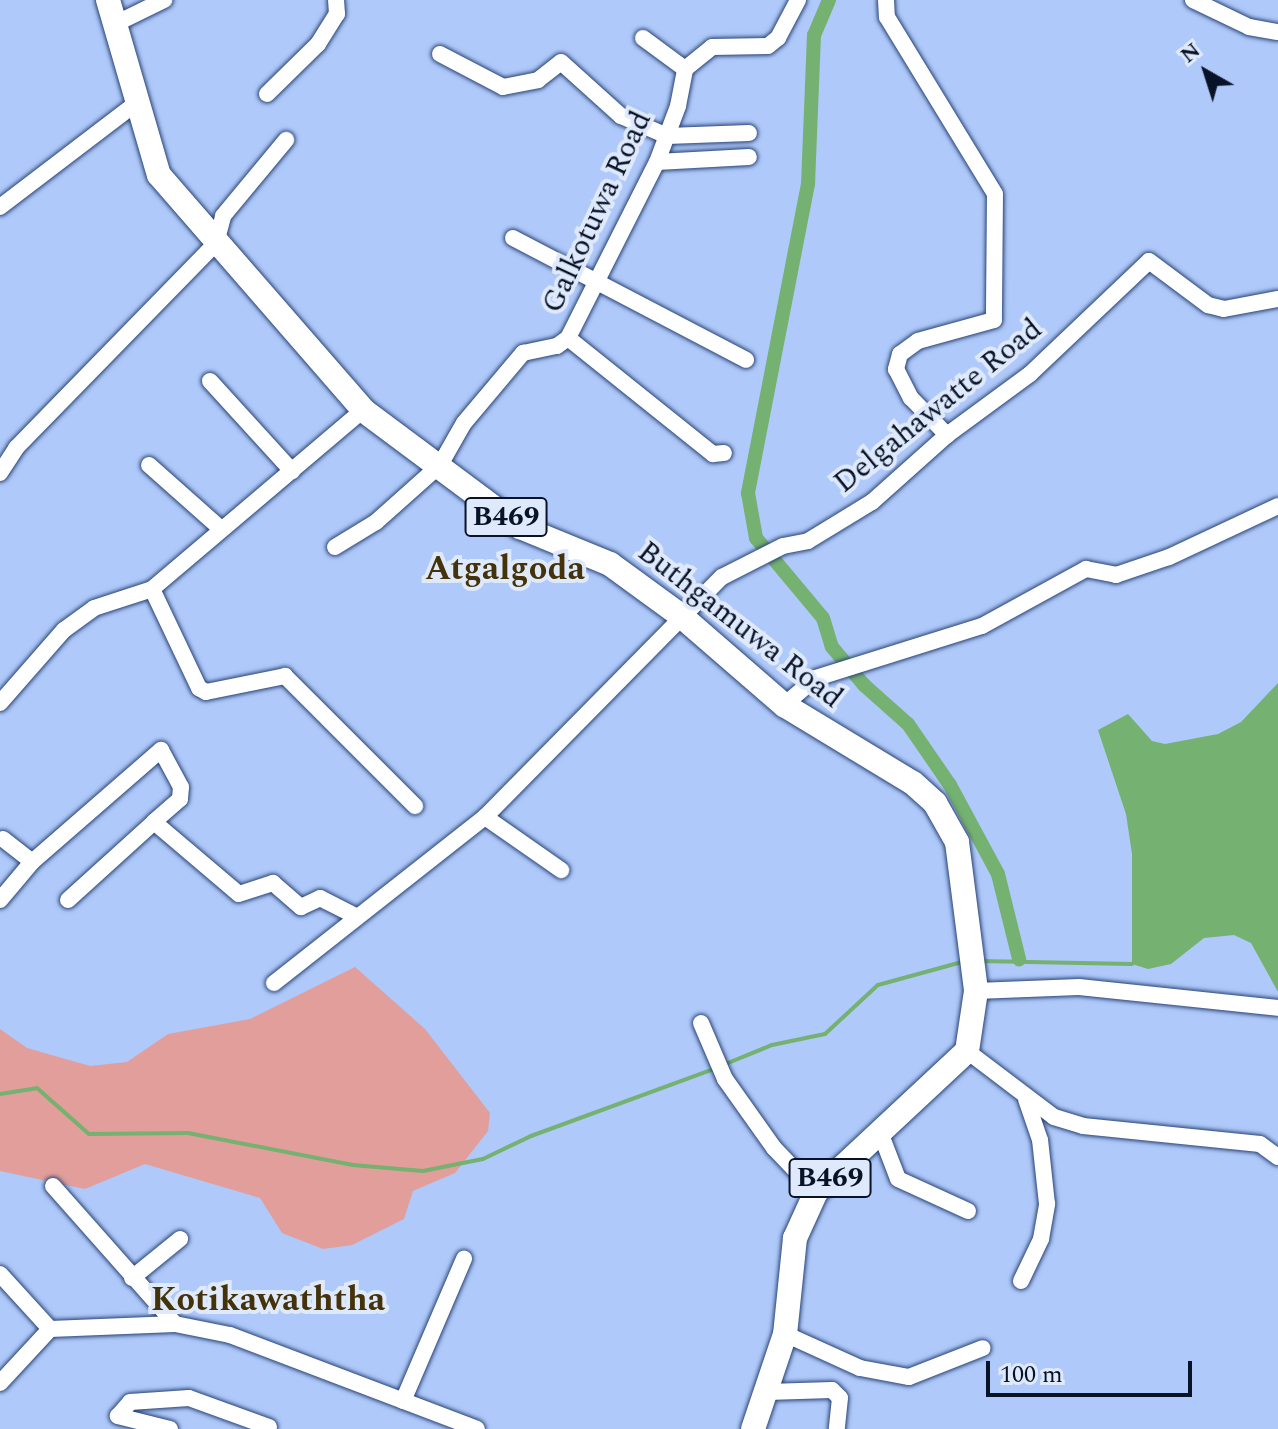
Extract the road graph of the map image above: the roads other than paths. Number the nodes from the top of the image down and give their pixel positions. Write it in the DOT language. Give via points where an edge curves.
graph roads {
  1 [pos="108,0"];
  2 [pos="164,0"];
  3 [pos="336,0"];
  4 [pos="798,0"];
  5 [pos="886,0"];
  6 [pos="1193,0"];
  7 [pos="115,24"];
  8 [pos="1278,32"];
  9 [pos="643,38"];
  10 [pos="440,54"];
  11 [pos="685,69"];
  12 [pos="267,94"];
  13 [pos="139,101"];
  14 [pos="749,133"];
  15 [pos="667,136"];
  16 [pos="286,140"];
  17 [pos="749,157"];
  18 [pos="657,162"];
  19 [pos="0,207"];
  20 [pos="513,238"];
  21 [pos="216,243"];
  22 [pos="599,283"];
  23 [pos="1278,299"];
  24 [pos="568,338"];
  25 [pos="746,360"];
  26 [pos="210,381"];
  27 [pos="363,410"];
  28 [pos="947,435"];
  29 [pos="724,453"];
  30 [pos="149,465"];
  31 [pos="440,465"];
  32 [pos="292,471"];
  33 [pos="0,473"];
  34 [pos="1278,506"];
  35 [pos="221,529"];
  36 [pos="335,547"];
  37 [pos="152,589"];
  38 [pos="680,615"];
  39 [pos="0,703"];
  40 [pos="784,705"];
  41 [pos="415,806"];
  42 [pos="485,817"];
  43 [pos="154,822"];
  44 [pos="3,839"];
  45 [pos="32,862"];
  46 [pos="561,870"];
  47 [pos="0,900"];
  48 [pos="68,900"];
  49 [pos="355,916"];
  50 [pos="975,970"];
  51 [pos="274,983"];
  52 [pos="1278,1008"];
  53 [pos="701,1023"];
  54 [pos="967,1051"];
  55 [pos="1026,1099"];
  56 [pos="880,1132"];
  57 [pos="1278,1157"];
  58 [pos="53,1186"];
  59 [pos="816,1192"];
  60 [pos="968,1211"];
  61 [pos="180,1239"];
  62 [pos="464,1259"];
  63 [pos="0,1274"];
  64 [pos="132,1278"];
  65 [pos="1021,1281"];
  66 [pos="175,1324"];
  67 [pos="50,1329"];
  68 [pos="785,1334"];
  69 [pos="983,1348"];
  70 [pos="0,1383"];
  71 [pos="767,1392"];
  72 [pos="403,1401"];
  73 [pos="269,1427"];
  74 [pos="170,1429"];
  75 [pos="477,1429"];
  76 [pos="753,1429"];
  77 [pos="837,1429"];
  1 -- 7 [label="main road, Buthgamuwa Road / B469"];
  2 -- 7 [label="street"];
  3 -- 12 [label="street" via="337,14 318,44"];
  4 -- 11 [label="street" via="778,38 768,46 712,47"];
  5 -- 28 [label="street" via="887,17 995,194 994,320 918,341 900,354 896,369 911,398"];
  6 -- 8 [label="street" via="1249,27"];
  7 -- 13 [label="main road, Buthgamuwa Road / B469"];
  9 -- 11 [label="street"];
  10 -- 15 [label="street" via="503,87 538,80 561,62 621,116"];
  11 -- 15 [label="street, Galkotuwa Road"];
  13 -- 19 [label="street"];
  13 -- 21 [label="main road, Buthgamuwa Road / B469" via="159,175"];
  14 -- 15 [label="street"];
  15 -- 18 [label="street, Galkotuwa Road"];
  16 -- 21 [label="street" via="223,216"];
  17 -- 18 [label="street"];
  18 -- 22 [label="street, Galkotuwa Road"];
  20 -- 22 [label="street"];
  21 -- 27 [label="main road, Buthgamuwa Road / B469"];
  21 -- 33 [label="street" via="16,448"];
  22 -- 24 [label="street, Galkotuwa Road"];
  22 -- 25 [label="street"];
  23 -- 28 [label="street, Delgahawatte Road" via="1224,309 1208,305 1149,261 1103,299 1030,374"];
  24 -- 29 [label="street" via="713,454"];
  24 -- 31 [label="street, Galkotuwa Road" via="557,346 523,353 464,423"];
  26 -- 32 [label="street"];
  27 -- 31 [label="main road, Buthgamuwa Road / B469"];
  27 -- 32 [label="street"];
  28 -- 38 [label="street, Delgahawatte Road" via="872,502 808,541 783,546 722,577"];
  30 -- 35 [label="street"];
  31 -- 36 [label="street, Galkotuwa Road" via="376,522"];
  31 -- 38 [label="main road, Buthgamuwa Road / B469" via="520,527 610,564"];
  32 -- 35 [label="street"];
  34 -- 40 [label="street" via="1169,557 1116,575 1086,569 982,626 816,678"];
  35 -- 37 [label="street"];
  37 -- 39 [label="street" via="94,608 64,630"];
  37 -- 41 [label="street" via="199,688 206,692 285,676"];
  38 -- 40 [label="main road, Buthgamuwa Road / B469"];
  38 -- 42 [label="street, Delgahawatte Road"];
  40 -- 50 [label="main road, Buthgamuwa Road / B469" via="887,766 935,803 957,842"];
  42 -- 46 [label="street"];
  42 -- 49 [label="street, Delgahawatte Road"];
  43 -- 45 [label="street" via="180,799 181,787 161,750"];
  43 -- 48 [label="street"];
  43 -- 49 [label="street" via="239,894 273,883 301,907 320,898"];
  44 -- 45 [label="street"];
  45 -- 47 [label="street"];
  49 -- 51 [label="street, Delgahawatte Road"];
  50 -- 52 [label="street"];
  50 -- 54 [label="main road, Buthgamuwa Road / B469"];
  53 -- 59 [label="street" via="725,1079 774,1148"];
  54 -- 55 [label="street"];
  54 -- 56 [label="main road, B469"];
  55 -- 57 [label="street" via="1054,1117 1083,1126 1260,1144"];
  55 -- 65 [label="street" via="1040,1140 1047,1204 1041,1239"];
  56 -- 59 [label="main road, B469"];
  56 -- 60 [label="street" via="898,1179"];
  58 -- 64 [label="street"];
  59 -- 68 [label="main road, B469" via="795,1238"];
  61 -- 64 [label="street"];
  62 -- 72 [label="street"];
  63 -- 67 [label="street"];
  64 -- 66 [label="street"];
  66 -- 67 [label="street"];
  66 -- 72 [label="street" via="230,1335"];
  67 -- 70 [label="street"];
  68 -- 69 [label="street" via="860,1368 909,1377"];
  68 -- 71 [label="main road, B469"];
  71 -- 76 [label="main road, B469"];
  71 -- 77 [label="street" via="832,1390 840,1398"];
  72 -- 75 [label="street"];
  73 -- 74 [label="street" via="189,1398 130,1402 118,1416"];
}
